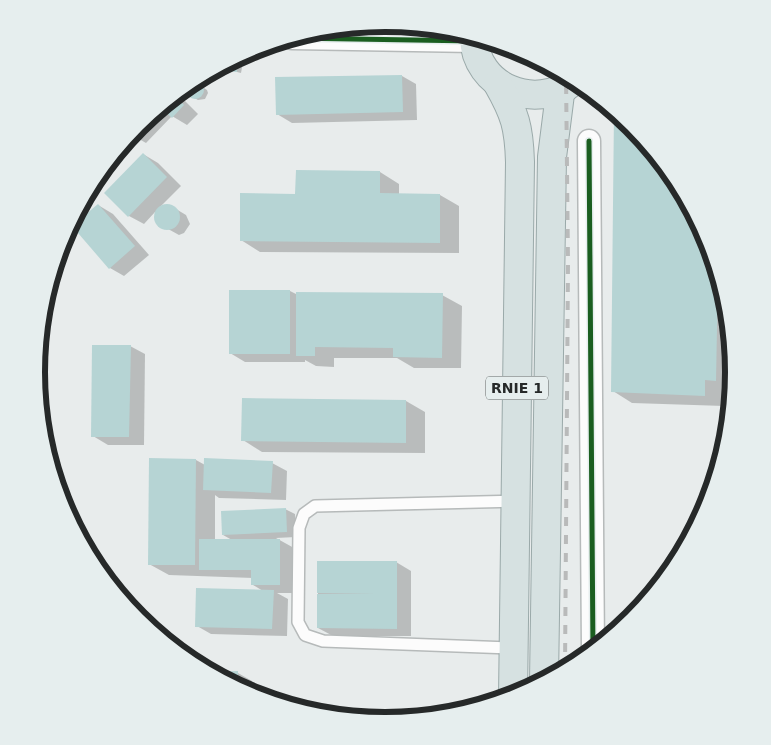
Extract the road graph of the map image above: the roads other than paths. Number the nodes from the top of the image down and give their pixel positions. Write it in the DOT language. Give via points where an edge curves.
graph roads {
  1 [pos="324,38"];
  2 [pos="451,39"];
  3 [pos="476,45"];
  4 [pos="498,84"];
  5 [pos="567,85"];
  6 [pos="568,86"];
  7 [pos="589,141"];
  8 [pos="516,501"];
  9 [pos="593,641"];
  10 [pos="513,648"];
  11 [pos="544,673"];
  12 [pos="513,688"];
  1 -- 2 [label="street"];
  3 -- 4 [label="highway, RNIE 1" via="482,65"];
  4 -- 5 [label="highway, RNIE 1" via="531,96 548,94"];
  4 -- 8 [label="highway, RNIE 1" via="519,129"];
  6 -- 11 [label="highway, RNIE 1" via="560,94 552,157"];
  7 -- 9 [label="street"];
  8 -- 10 [label="highway, RNIE 1"];
  8 -- 10 [label="lane" via="315,506 304,514 299,528 298,622 305,635 323,641"];
  10 -- 12 [label="highway, RNIE 1"];
}
